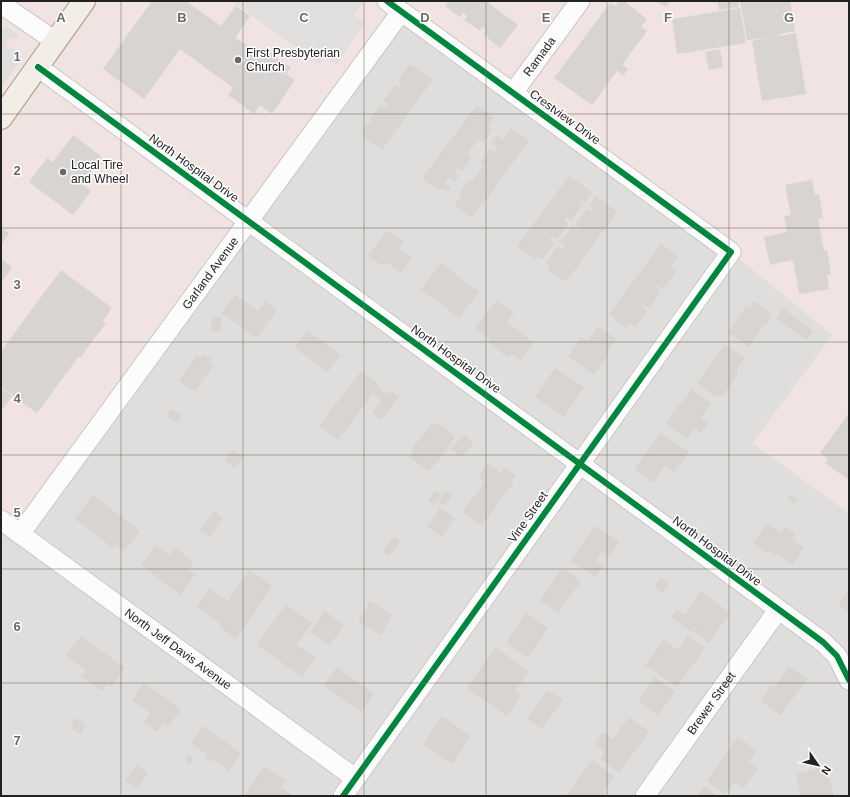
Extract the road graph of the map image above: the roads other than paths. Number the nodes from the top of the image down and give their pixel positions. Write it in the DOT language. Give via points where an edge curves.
graph roads {
  1 [pos="84,1"];
  2 [pos="580,1"];
  3 [pos="7,6"];
  4 [pos="394,6"];
  5 [pos="55,41"];
  6 [pos="38,67"];
  7 [pos="513,93"];
  8 [pos="1,118"];
  9 [pos="248,222"];
  10 [pos="731,252"];
  11 [pos="580,463"];
  12 [pos="1,520"];
  13 [pos="20,534"];
  14 [pos="778,610"];
  15 [pos="849,680"];
  16 [pos="356,778"];
  17 [pos="342,796"];
  18 [pos="645,796"];
  1 -- 5 [label="main road"];
  2 -- 7 [label="street, Ramada"];
  3 -- 5 [label="street"];
  4 -- 7 [label="street, Crestview Drive"];
  4 -- 9 [label="street, Garland Avenue"];
  5 -- 6 [label="main road"];
  6 -- 8 [label="main road"];
  6 -- 9 [label="street, North Hospital Drive"];
  7 -- 10 [label="street, Crestview Drive"];
  9 -- 11 [label="street, North Hospital Drive"];
  9 -- 13 [label="street, Garland Avenue"];
  10 -- 11 [label="street, Vine Street"];
  11 -- 14 [label="street, North Hospital Drive"];
  11 -- 16 [label="street, Vine Street"];
  12 -- 13 [label="street, North Jeff Davis Avenue"];
  13 -- 16 [label="street, North Jeff Davis Avenue"];
  14 -- 15 [label="street, North Hospital Drive" via="823,642 837,656"];
  14 -- 18 [label="street, Brewer Street"];
  16 -- 17 [label="street, Vine Street"];
}
